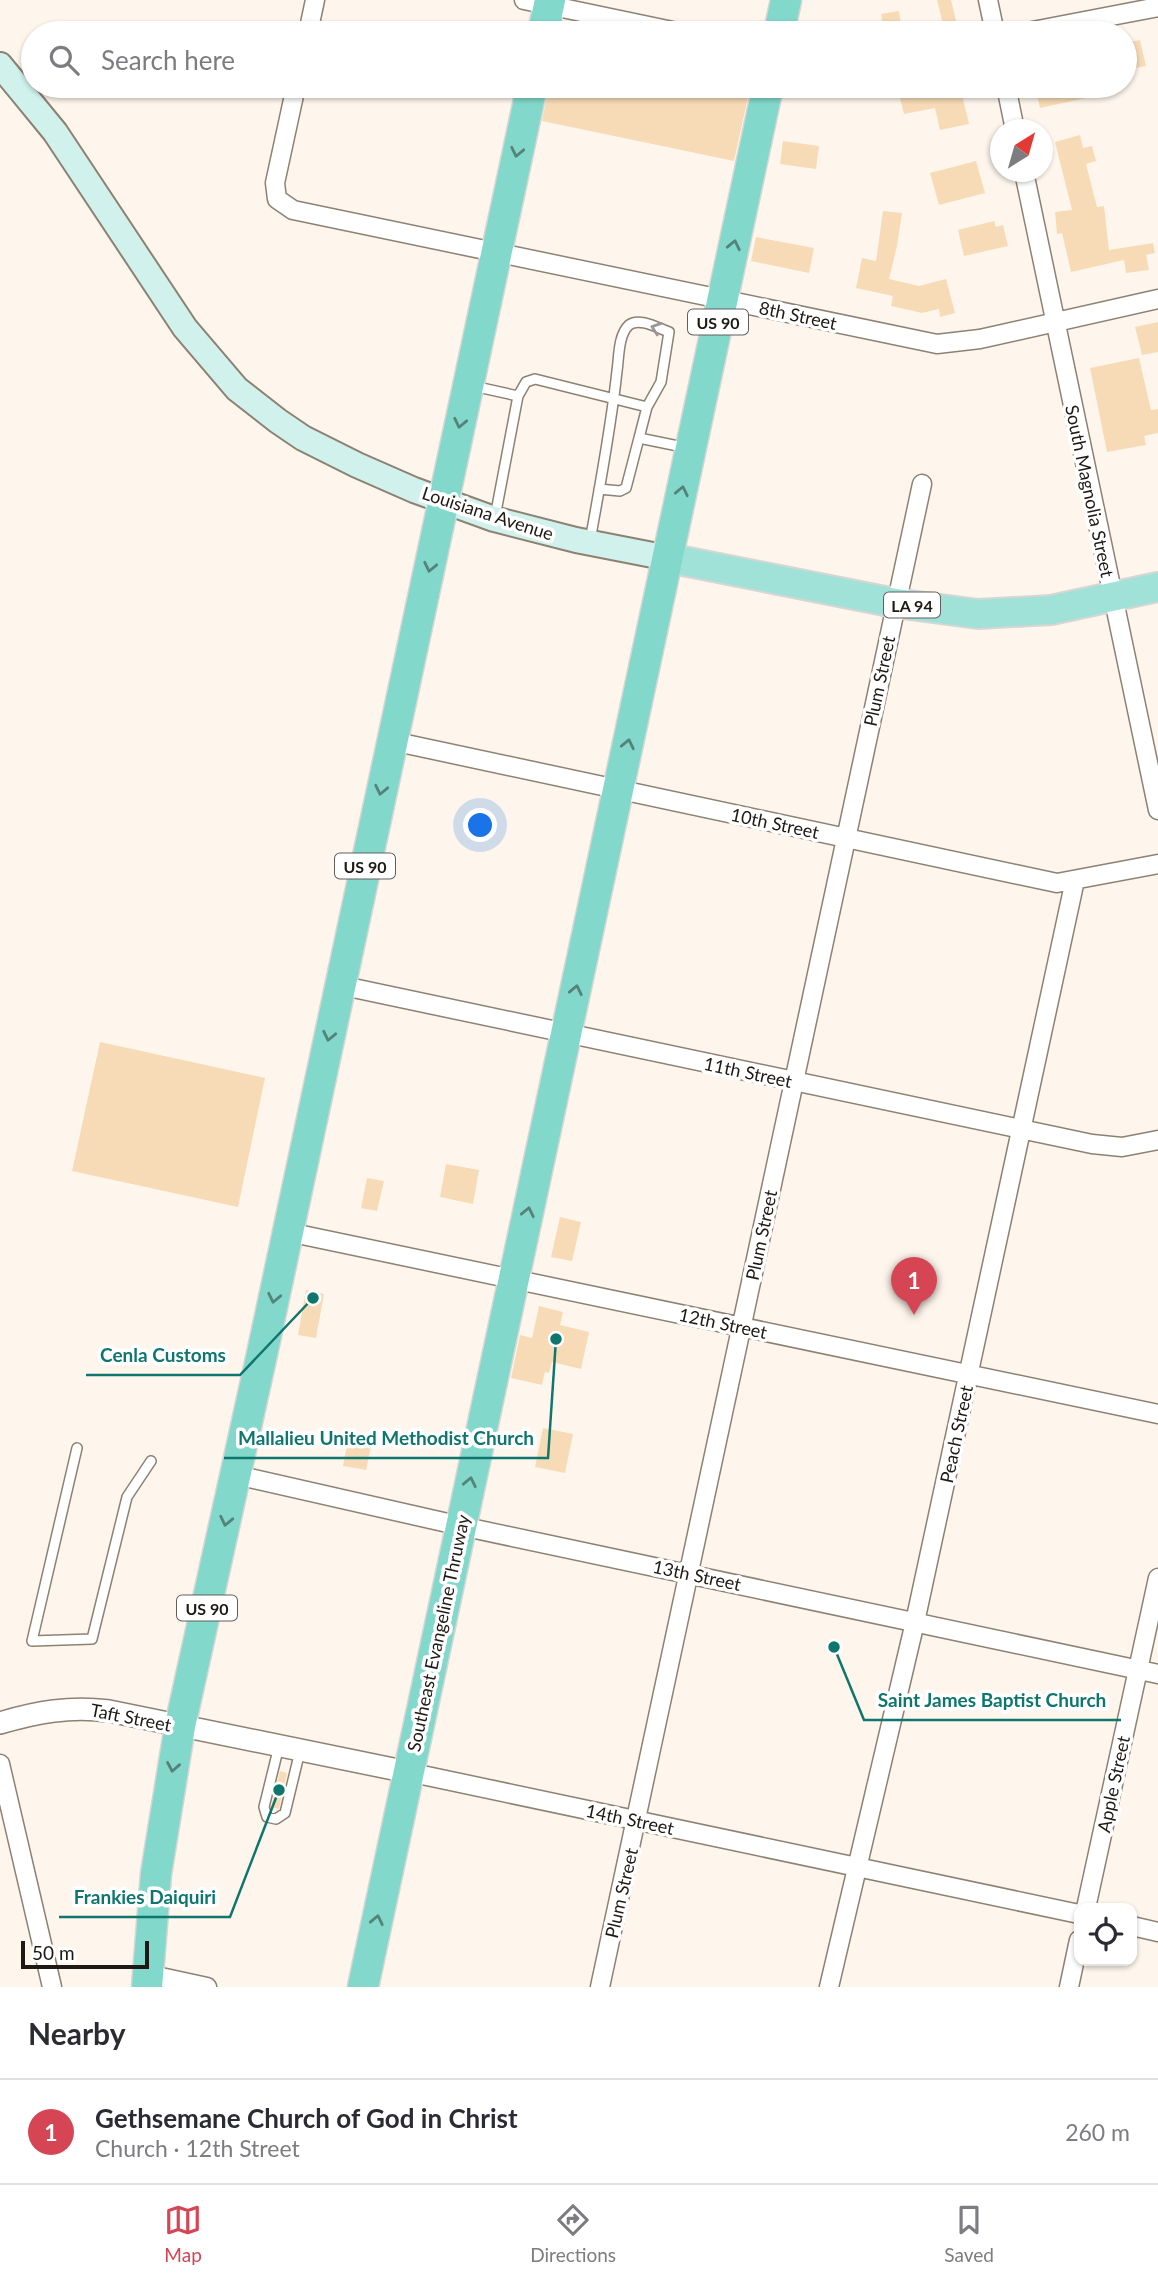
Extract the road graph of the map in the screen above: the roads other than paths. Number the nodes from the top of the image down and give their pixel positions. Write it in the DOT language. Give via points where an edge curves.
graph roads {
  1 [pos="315,0"];
  2 [pos="786,0"];
  3 [pos="988,0"];
  4 [pos="1158,7"];
  5 [pos="542,10"];
  6 [pos="310,21"];
  7 [pos="609,21"];
  8 [pos="782,21"];
  9 [pos="992,21"];
  10 [pos="1085,21"];
  11 [pos="0,65"];
  12 [pos="21,91"];
  13 [pos="27,98"];
  14 [pos="293,98"];
  15 [pos="529,98"];
  16 [pos="765,98"];
  17 [pos="1008,98"];
  18 [pos="1013,119"];
  19 [pos="1026,182"];
  20 [pos="496,253"];
  21 [pos="1158,299"];
  22 [pos="723,300"];
  23 [pos="1055,321"];
  24 [pos="468,384"];
  25 [pos="518,396"];
  26 [pos="614,400"];
  27 [pos="647,407"];
  28 [pos="639,438"];
  29 [pos="691,449"];
  30 [pos="922,484"];
  31 [pos="599,489"];
  32 [pos="444,501"];
  33 [pos="494,519"];
  34 [pos="590,543"];
  35 [pos="668,558"];
  36 [pos="1158,587"];
  37 [pos="1113,597"];
  38 [pos="895,603"];
  39 [pos="392,741"];
  40 [pos="618,790"];
  41 [pos="1158,810"];
  42 [pos="847,838"];
  43 [pos="1158,864"];
  44 [pos="1075,880"];
  45 [pos="339,985"];
  46 [pos="566,1034"];
  47 [pos="795,1082"];
  48 [pos="1022,1130"];
  49 [pos="1158,1140"];
  50 [pos="288,1232"];
  51 [pos="514,1279"];
  52 [pos="741,1327"];
  53 [pos="968,1375"];
  54 [pos="1158,1414"];
  55 [pos="77,1448"];
  56 [pos="152,1461"];
  57 [pos="236,1475"];
  58 [pos="461,1526"];
  59 [pos="689,1574"];
  60 [pos="1158,1578"];
  61 [pos="915,1622"];
  62 [pos="1138,1670"];
  63 [pos="1158,1674"];
  64 [pos="0,1723"];
  65 [pos="180,1726"];
  66 [pos="279,1746"];
  67 [pos="300,1751"];
  68 [pos="0,1764"];
  69 [pos="408,1772"];
  70 [pos="638,1821"];
  71 [pos="859,1867"];
  72 [pos="1087,1903"];
  73 [pos="1074,1913"];
  74 [pos="1137,1927"];
  75 [pos="1158,1932"];
  76 [pos="1074,1964"];
  77 [pos="147,1981"];
  78 [pos="52,1987"];
  79 [pos="207,1987"];
  80 [pos="363,1987"];
  81 [pos="600,1987"];
  82 [pos="829,1987"];
  83 [pos="1069,1987"];
  1 -- 6 [label="street"];
  2 -- 8 [label="highway"];
  3 -- 9 [label="street"];
  4 -- 10 [label="street"];
  5 -- 7 [label="street"];
  11 -- 12 [label="main road, Louisiana Avenue"];
  13 -- 32 [label="main road, Louisiana Avenue" via="55,132 184,328 237,389 303,438"];
  14 -- 20 [label="street, 8th Street" via="275,183 277,199 293,210"];
  15 -- 20 [label="highway, US 90, one-way"];
  22 -- 16 [label="highway, US 90, one-way"];
  17 -- 18 [label="street"];
  19 -- 23 [label="street, South Magnolia Street"];
  20 -- 22 [label="street, 8th Street"];
  20 -- 24 [label="highway, US 90"];
  21 -- 23 [label="street, 8th Street"];
  22 -- 23 [label="street, 8th Street" via="937,344"];
  22 -- 29 [label="highway, US 90"];
  23 -- 37 [label="street, South Magnolia Street"];
  24 -- 25 [label="lane"];
  24 -- 32 [label="highway, US 90, one-way"];
  25 -- 26 [label="lane" via="526,382 535,379"];
  25 -- 33 [label="lane"];
  26 -- 27 [label="lane"];
  27 -- 26 [label="lane, one-way" via="661,382 669,332 639,322 624,331"];
  26 -- 31 [label="lane"];
  27 -- 28 [label="lane"];
  28 -- 29 [label="lane"];
  28 -- 31 [label="lane" via="626,488"];
  35 -- 29 [label="highway, US 90, one-way"];
  30 -- 38 [label="street, Plum Street"];
  31 -- 34 [label="lane"];
  32 -- 33 [label="main road, Louisiana Avenue"];
  32 -- 39 [label="highway, US 90, one-way"];
  33 -- 34 [label="main road, Louisiana Avenue"];
  34 -- 35 [label="main road, Louisiana Avenue"];
  35 -- 38 [label="main road, Louisiana Avenue / LA 94"];
  40 -- 35 [label="highway, US 90, one-way"];
  36 -- 37 [label="main road, Louisiana Avenue / LA 94"];
  37 -- 38 [label="main road, Louisiana Avenue / LA 94" via="1051,610 978,614"];
  37 -- 41 [label="street, South Magnolia Street"];
  38 -- 42 [label="street, Plum Street"];
  39 -- 40 [label="street, 10th Street"];
  39 -- 45 [label="highway, US 90, one-way"];
  40 -- 42 [label="street, 10th Street"];
  46 -- 40 [label="highway, US 90, one-way"];
  42 -- 44 [label="street, 10th Street" via="1038,880"];
  42 -- 47 [label="street, Plum Street"];
  43 -- 44 [label="street, 10th Street"];
  44 -- 48 [label="street, Peach Street"];
  45 -- 46 [label="street, 11th Street"];
  45 -- 50 [label="highway, US 90, one-way"];
  46 -- 47 [label="street, 11th Street"];
  51 -- 46 [label="highway, US 90, one-way"];
  47 -- 48 [label="street, 11th Street"];
  47 -- 52 [label="street, Plum Street"];
  48 -- 49 [label="street, 11th Street" via="1122,1147"];
  48 -- 53 [label="street, Peach Street"];
  50 -- 51 [label="street, 12th Street"];
  50 -- 57 [label="highway, US 90, one-way"];
  51 -- 52 [label="street, 12th Street"];
  58 -- 51 [label="highway, Southeast Evangeline Thruway / US 90, one-way"];
  52 -- 53 [label="street, 12th Street"];
  52 -- 59 [label="street, Plum Street"];
  53 -- 54 [label="street, 12th Street"];
  53 -- 61 [label="street, Peach Street"];
  55 -- 56 [label="lane" via="33,1641 92,1639 127,1497"];
  57 -- 58 [label="street, 13th Street"];
  57 -- 65 [label="highway, US 90, one-way"];
  58 -- 59 [label="street, 13th Street"];
  58 -- 69 [label="highway, Southeast Evangeline Thruway / US 90"];
  59 -- 61 [label="street, 13th Street"];
  59 -- 70 [label="street, Plum Street"];
  60 -- 62 [label="street, Apple Street"];
  61 -- 62 [label="street, 13th Street"];
  61 -- 71 [label="street, Peach Street"];
  62 -- 63 [label="street, 13th Street"];
  62 -- 72 [label="street, Apple Street"];
  64 -- 65 [label="street, Taft Street" via="37,1712 85,1708"];
  65 -- 66 [label="street, 14th Street"];
  65 -- 77 [label="highway, US 90, one-way" via="156,1874"];
  66 -- 67 [label="street, 14th Street"];
  66 -- 67 [label="lane" via="264,1807 268,1816 276,1819 285,1812"];
  67 -- 69 [label="street, 14th Street"];
  68 -- 78 [label="street"];
  69 -- 70 [label="street, 14th Street"];
  80 -- 69 [label="highway, Southeast Evangeline Thruway / US 90, one-way"];
  70 -- 71 [label="street, 14th Street"];
  70 -- 81 [label="street, Plum Street"];
  71 -- 73 [label="street, 14th Street"];
  71 -- 82 [label="street, Peach Street"];
  74 -- 75 [label="street"];
  76 -- 83 [label="street"];
  77 -- 79 [label="street"];
}
